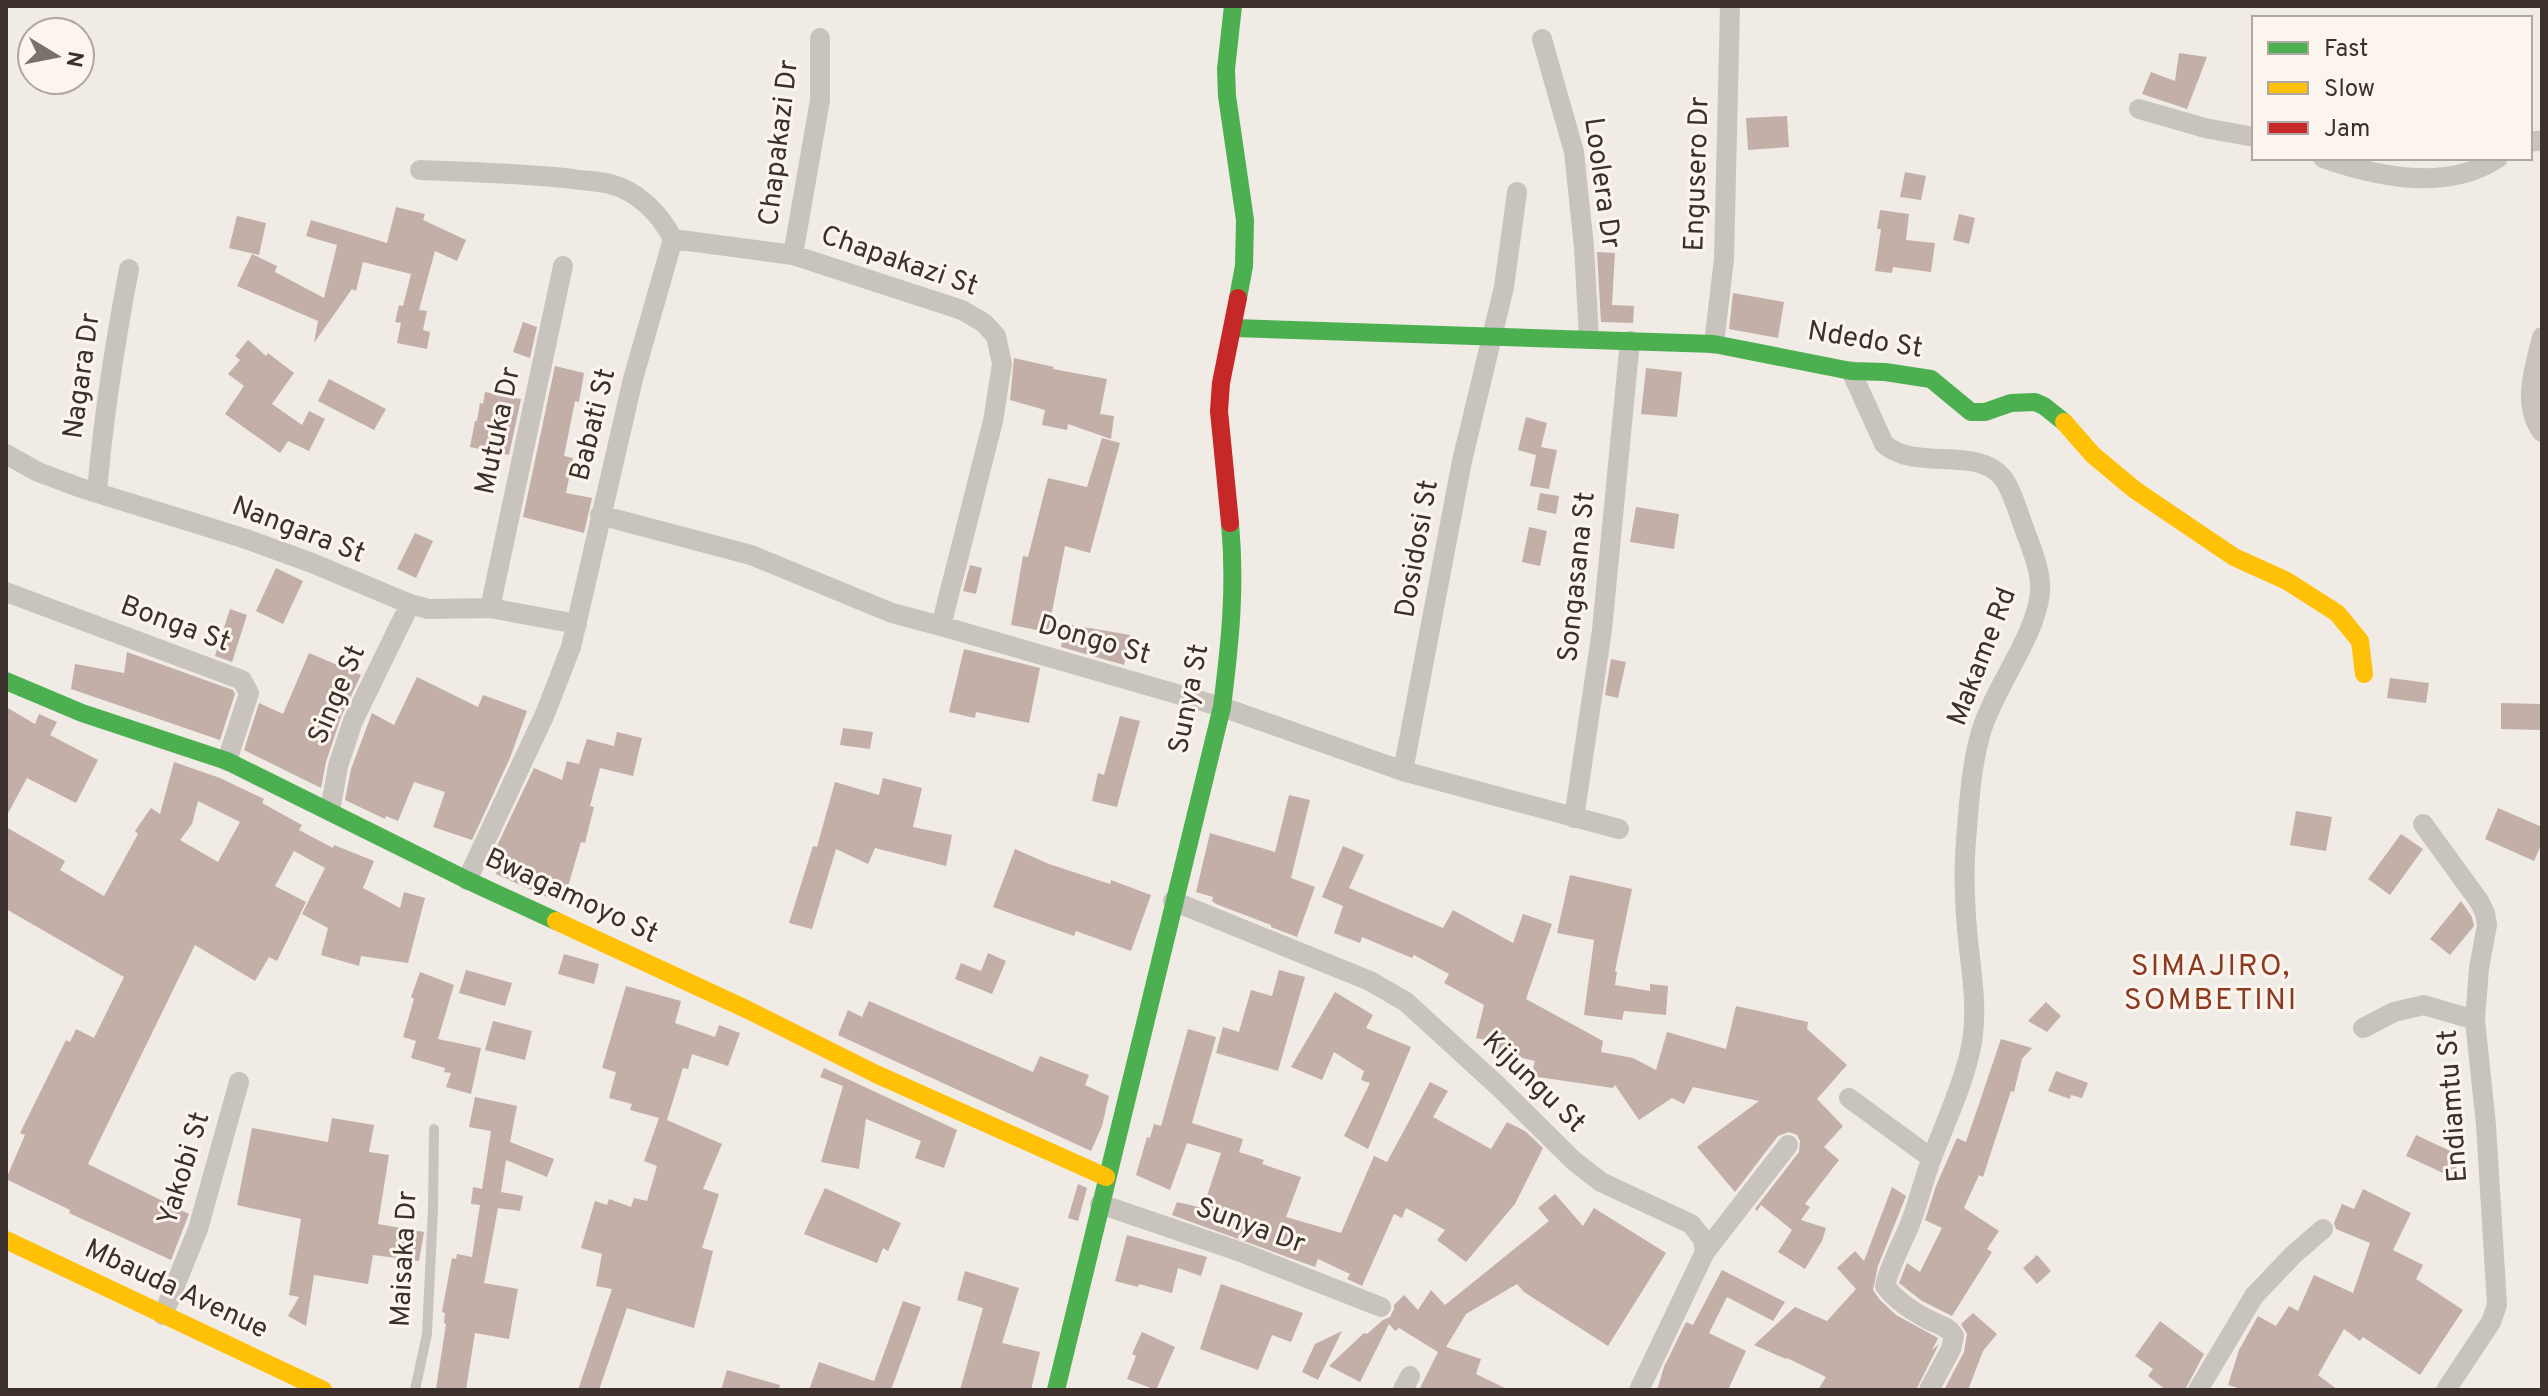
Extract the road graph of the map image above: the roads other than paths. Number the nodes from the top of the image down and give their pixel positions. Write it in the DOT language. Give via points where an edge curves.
graph roads {
  1 [pos="1233,6"];
  2 [pos="1730,6"];
  3 [pos="820,38"];
  4 [pos="1542,39"];
  5 [pos="2139,109"];
  6 [pos="2252,137"];
  7 [pos="2328,160"];
  8 [pos="2495,160"];
  9 [pos="420,170"];
  10 [pos="1517,192"];
  11 [pos="673,239"];
  12 [pos="793,255"];
  13 [pos="563,266"];
  14 [pos="129,269"];
  15 [pos="1234,328"];
  16 [pos="2542,337"];
  17 [pos="1493,338"];
  18 [pos="1589,338"];
  19 [pos="1630,341"];
  20 [pos="1714,344"];
  21 [pos="1851,371"];
  22 [pos="2542,432"];
  23 [pos="6,454"];
  24 [pos="97,493"];
  25 [pos="600,515"];
  26 [pos="6,592"];
  27 [pos="410,604"];
  28 [pos="490,608"];
  29 [pos="577,624"];
  30 [pos="941,626"];
  31 [pos="2364,674"];
  32 [pos="6,681"];
  33 [pos="1222,707"];
  34 [pos="227,761"];
  35 [pos="1403,771"];
  36 [pos="330,811"];
  37 [pos="1574,818"];
  38 [pos="2423,824"];
  39 [pos="1619,829"];
  40 [pos="467,880"];
  41 [pos="1173,901"];
  42 [pos="2475,1020"];
  43 [pos="2363,1028"];
  44 [pos="239,1082"];
  45 [pos="1849,1098"];
  46 [pos="434,1129"];
  47 [pos="1788,1145"];
  48 [pos="1931,1158"];
  49 [pos="1106,1177"];
  50 [pos="1100,1204"];
  51 [pos="2323,1229"];
  52 [pos="6,1240"];
  53 [pos="1705,1252"];
  54 [pos="1381,1307"];
  55 [pos="163,1315"];
  56 [pos="323,1390"];
  57 [pos="415,1390"];
  58 [pos="1056,1390"];
  59 [pos="1639,1390"];
  60 [pos="1929,1390"];
  61 [pos="2198,1390"];
  62 [pos="2446,1390"];
  1 -- 15 [label="street, Sunya St" via="1227,96 1245,220"];
  2 -- 20 [label="street, Engusero Dr" via="1724,259"];
  3 -- 12 [label="street, Chapakazi Dr" via="820,100"];
  4 -- 18 [label="street, Loolera Dr" via="1574,152"];
  5 -- 6 [label="street"];
  7 -- 8 [label="street" via="2411,178 2444,177"];
  9 -- 11 [label="street" via="526,173 611,184 652,209"];
  10 -- 17 [label="street, Dosidosi St"];
  11 -- 12 [label="street, Chapakazi St"];
  11 -- 25 [label="street, Babati St"];
  12 -- 30 [label="street, Chapakazi St" via="962,310 996,336 1002,364 993,421"];
  13 -- 28 [label="street, Mutuka Dr"];
  14 -- 24 [label="street, Nagara Dr"];
  15 -- 17 [label="street, Ndedo St"];
  15 -- 33 [label="street, Sunya St" via="1219,411 1234,567"];
  16 -- 22 [label="street" via="2530,404"];
  17 -- 18 [label="street, Ndedo St"];
  17 -- 35 [label="street, Dosidosi St" via="1462,461"];
  18 -- 19 [label="street, Ndedo St"];
  19 -- 20 [label="street, Ndedo St"];
  19 -- 37 [label="street, Songasana St" via="1602,630"];
  20 -- 21 [label="street, Ndedo St"];
  21 -- 31 [label="street, Ndedo St" via="1931,379 1971,412 2028,401 2044,406 2135,490 2234,557 2287,581 2337,613 2360,641"];
  21 -- 48 [label="street, Makame Rd" via="1892,451 1981,463 2004,480 2028,538 2040,590 2028,632 1980,735 1965,874 1975,1031 1960,1087"];
  23 -- 24 [label="street, Nangara St"];
  24 -- 27 [label="street, Nangara St" via="243,538"];
  25 -- 29 [label="street, Babati St"];
  25 -- 30 [label="street, Dongo St" via="751,555 892,613"];
  26 -- 34 [label="street, Bonga St" via="242,680 249,693"];
  27 -- 28 [label="street, Nangara St" via="428,609"];
  27 -- 36 [label="street, Singe St" via="353,721"];
  28 -- 29 [label="street, Nangara St"];
  29 -- 40 [label="street, Babati St" via="545,714"];
  30 -- 33 [label="street, Dongo St"];
  32 -- 34 [label="street, Bwagamoyo St" via="82,713"];
  33 -- 35 [label="street, Dongo St"];
  33 -- 41 [label="street, Sunya St"];
  34 -- 36 [label="street, Bwagamoyo St"];
  35 -- 37 [label="street, Dongo St"];
  36 -- 40 [label="street, Bwagamoyo St"];
  37 -- 39 [label="street, Dongo St"];
  38 -- 42 [label="street, Endiamtu St" via="2485,913"];
  40 -- 49 [label="street, Bwagamoyo St"];
  41 -- 49 [label="street, Sunya St"];
  41 -- 53 [label="street, Kijungu St" via="1370,981 1406,1002 1574,1161 1601,1182 1691,1224 1703,1239"];
  42 -- 43 [label="street" via="2424,1005 2394,1012"];
  42 -- 62 [label="street, Endiamtu St" via="2497,1305"];
  44 -- 55 [label="street, Yakobi St" via="198,1229"];
  45 -- 48 [label="street"];
  46 -- 57 [label="lane, Maisaka Dr" via="427,1334"];
  47 -- 53 [label="street"];
  48 -- 60 [label="street" via="1885,1286 1954,1336"];
  49 -- 50 [label="street, Sunya St"];
  50 -- 54 [label="street, Sunya Dr"];
  50 -- 58 [label="street, Sunya St"];
  51 -- 61 [label="street" via="2254,1296"];
  52 -- 55 [label="street, Mbauda Avenue"];
  53 -- 59 [label="street"];
  55 -- 56 [label="street, Mbauda Avenue"];
}
